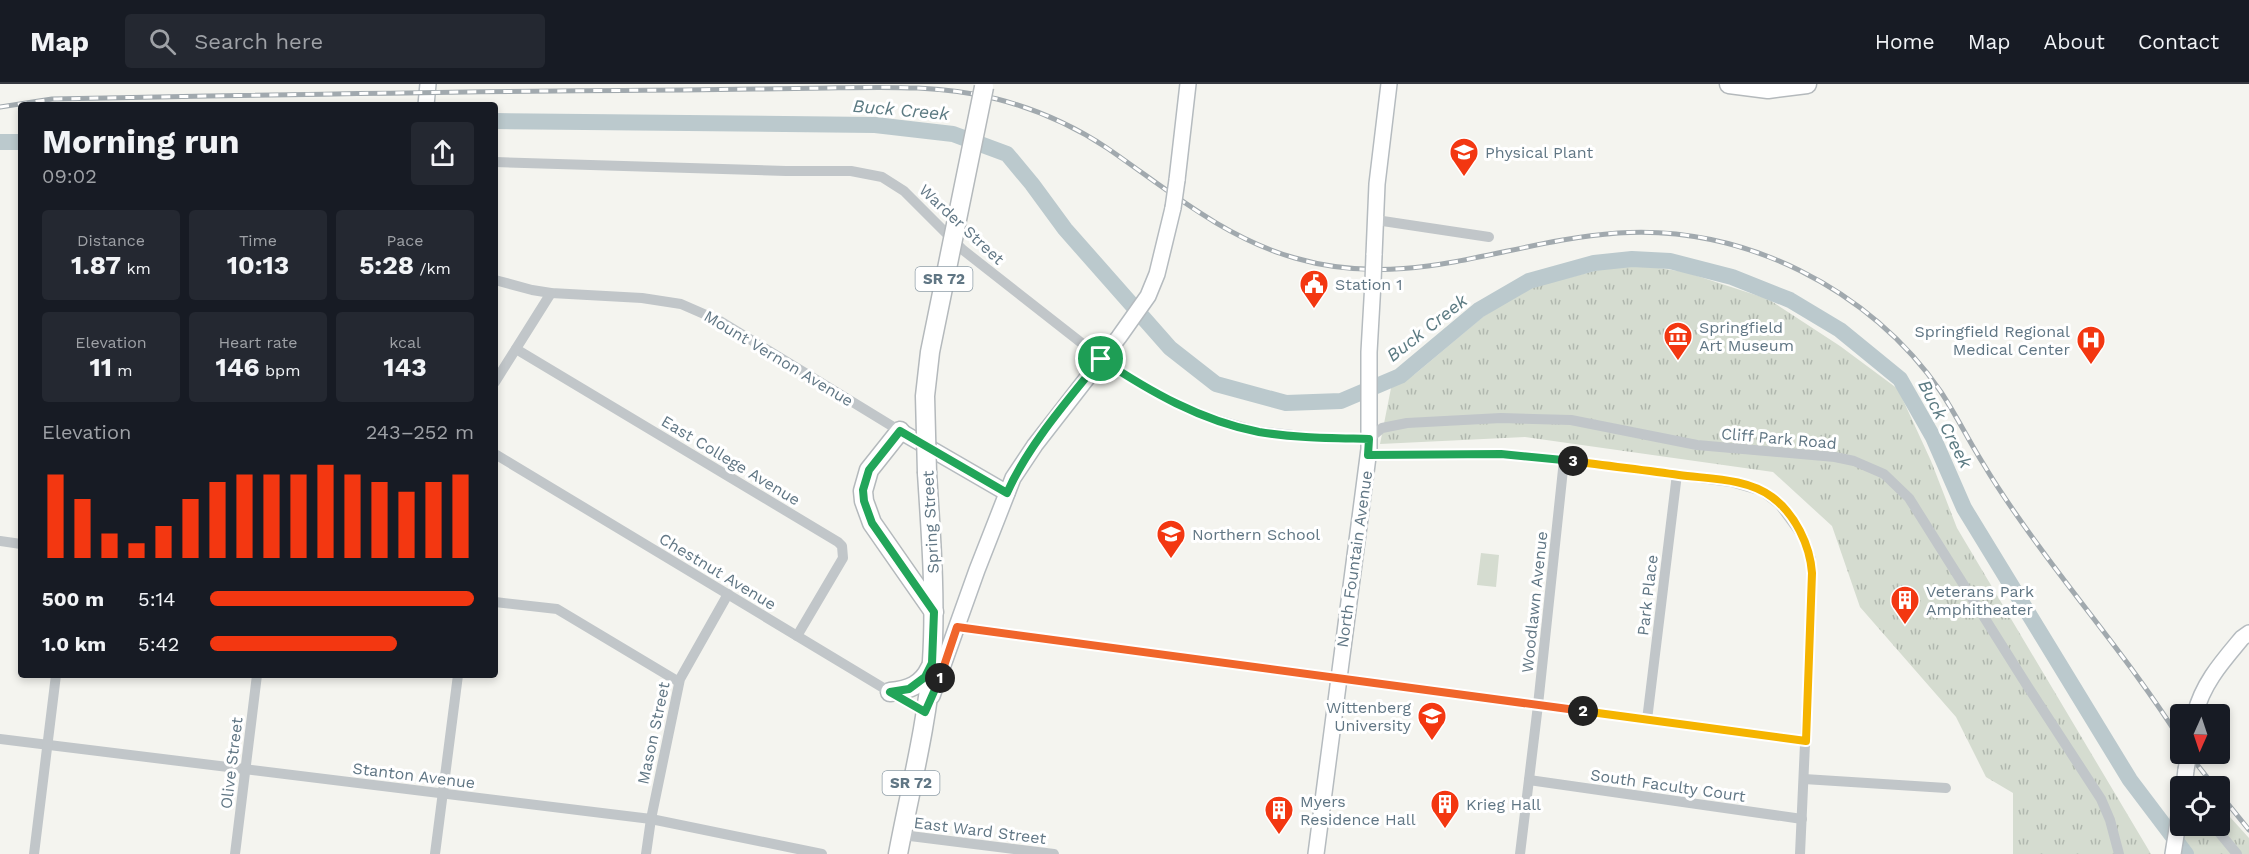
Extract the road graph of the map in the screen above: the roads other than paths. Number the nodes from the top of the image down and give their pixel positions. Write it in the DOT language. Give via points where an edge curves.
graph roads {
  1 [pos="428,84"];
  2 [pos="1188,84"];
  3 [pos="1389,84"];
  4 [pos="1729,84"];
  5 [pos="1806,84"];
  6 [pos="984,86"];
  7 [pos="426,102"];
  8 [pos="498,162"];
  9 [pos="1376,220"];
  10 [pos="1489,237"];
  11 [pos="498,281"];
  12 [pos="551,293"];
  13 [pos="516,349"];
  14 [pos="1101,359"];
  15 [pos="498,377"];
  16 [pos="900,431"];
  17 [pos="1369,439"];
  18 [pos="1368,455"];
  19 [pos="498,456"];
  20 [pos="1564,460"];
  21 [pos="1677,474"];
  22 [pos="1007,493"];
  23 [pos="0,541"];
  24 [pos="18,544"];
  25 [pos="728,594"];
  26 [pos="498,602"];
  27 [pos="934,612"];
  28 [pos="957,627"];
  29 [pos="2249,633"];
  30 [pos="797,636"];
  31 [pos="932,663"];
  32 [pos="56,678"];
  33 [pos="257,678"];
  34 [pos="458,678"];
  35 [pos="1338,678"];
  36 [pos="679,682"];
  37 [pos="890,692"];
  38 [pos="2198,704"];
  39 [pos="1538,705"];
  40 [pos="925,712"];
  41 [pos="1647,720"];
  42 [pos="0,739"];
  43 [pos="1806,741"];
  44 [pos="47,745"];
  45 [pos="246,769"];
  46 [pos="1804,779"];
  47 [pos="1529,780"];
  48 [pos="1946,788"];
  49 [pos="443,794"];
  50 [pos="651,819"];
  51 [pos="1802,819"];
  52 [pos="902,835"];
  53 [pos="2176,836"];
  54 [pos="2222,836"];
  55 [pos="34,854"];
  56 [pos="235,854"];
  57 [pos="435,854"];
  58 [pos="646,854"];
  59 [pos="822,854"];
  60 [pos="898,854"];
  61 [pos="1054,854"];
  62 [pos="1316,854"];
  63 [pos="1520,854"];
  64 [pos="1800,854"];
  65 [pos="2119,854"];
  66 [pos="2173,854"];
  67 [pos="2237,854"];
  1 -- 7 [label="main road"];
  2 -- 14 [label="main road, bridge" via="1173,208 1156,275 1148,296"];
  3 -- 9 [label="main road, North Fountain Avenue"];
  4 -- 5 [label="main road" via="1768,89"];
  6 -- 27 [label="main road, Spring Street / SR 72, bridge" via="930,352 927,473"];
  8 -- 14 [label="street, Warder Street" via="851,171 882,177 904,191 963,250"];
  9 -- 10 [label="street"];
  9 -- 17 [label="main road, North Fountain Avenue, bridge"];
  11 -- 12 [label="street, Mount Vernon Avenue"];
  12 -- 13 [label="street"];
  12 -- 16 [label="street, Mount Vernon Avenue" via="667,300 699,310"];
  13 -- 15 [label="street"];
  13 -- 30 [label="street, East College Avenue" via="842,546 843,558"];
  14 -- 17 [label="street, Warder Street" via="1150,390 1231,425 1279,435"];
  14 -- 22 [label="main road" via="1035,445"];
  16 -- 22 [label="main road, Mount Vernon Avenue"];
  16 -- 27 [label="main road" via="869,470 864,501 872,523"];
  17 -- 18 [label="main road, North Fountain Avenue"];
  17 -- 65 [label="street, Cliff Park Road" via="1382,428 1407,423 1552,418 1722,448 1835,457 1884,474 1910,498 2101,799"];
  18 -- 20 [label="street" via="1501,454"];
  18 -- 35 [label="main road, North Fountain Avenue"];
  19 -- 25 [label="street, Chestnut Avenue"];
  20 -- 21 [label="street"];
  20 -- 39 [label="street, Woodlawn Avenue"];
  21 -- 41 [label="street, Park Place"];
  21 -- 43 [label="street" via="1762,491 1779,504 1809,548 1812,573"];
  22 -- 28 [label="main road"];
  23 -- 24 [label="street"];
  25 -- 30 [label="street, Chestnut Avenue"];
  25 -- 36 [label="street, Mason Street"];
  26 -- 36 [label="street" via="557,609"];
  27 -- 31 [label="main road, Spring Street / SR 72"];
  28 -- 35 [label="street"];
  28 -- 40 [label="main road"];
  29 -- 38 [label="main road" via="2210,677"];
  30 -- 37 [label="street, Chestnut Avenue"];
  31 -- 37 [label="main road" via="916,685"];
  31 -- 40 [label="main road, Spring Street / SR 72"];
  32 -- 44 [label="street"];
  33 -- 45 [label="street, Olive Street"];
  34 -- 49 [label="street"];
  35 -- 39 [label="street"];
  35 -- 62 [label="main road, North Fountain Avenue"];
  36 -- 50 [label="street, Mason Street"];
  37 -- 40 [label="street, Chestnut Avenue"];
  39 -- 41 [label="street"];
  39 -- 47 [label="street, Woodlawn Avenue"];
  40 -- 52 [label="main road, SR 72"];
  41 -- 43 [label="street"];
  42 -- 44 [label="street, Stanton Avenue"];
  43 -- 46 [label="street"];
  44 -- 45 [label="street, Stanton Avenue"];
  44 -- 55 [label="street"];
  45 -- 49 [label="street, Stanton Avenue"];
  45 -- 56 [label="street, Olive Street"];
  46 -- 48 [label="street"];
  46 -- 51 [label="street"];
  47 -- 51 [label="street, South Faculty Court"];
  47 -- 63 [label="street, Woodlawn Avenue"];
  49 -- 50 [label="street, Stanton Avenue"];
  49 -- 57 [label="street"];
  50 -- 58 [label="street, Mason Street"];
  50 -- 59 [label="street, Stanton Avenue"];
  51 -- 64 [label="street"];
  52 -- 60 [label="main road, SR 72"];
  52 -- 61 [label="street, East Ward Street"];
  53 -- 66 [label="main road"];
  54 -- 67 [label="street"];
}
